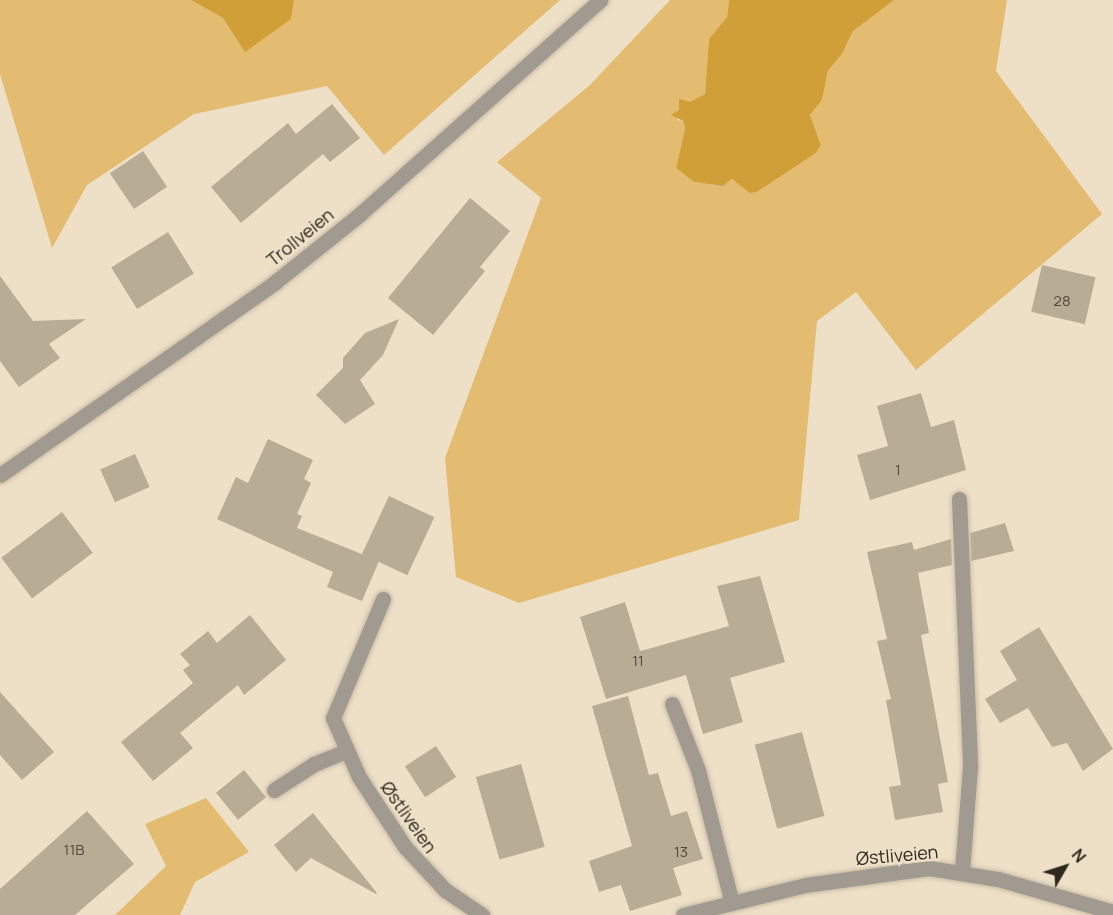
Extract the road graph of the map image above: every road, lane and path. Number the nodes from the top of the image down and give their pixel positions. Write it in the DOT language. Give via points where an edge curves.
graph roads {
  1 [pos="600,0"];
  2 [pos="0,475"];
  3 [pos="958,499"];
  4 [pos="383,599"];
  5 [pos="672,704"];
  6 [pos="346,751"];
  7 [pos="274,790"];
  8 [pos="962,871"];
  9 [pos="732,903"];
  10 [pos="1113,912"];
  11 [pos="482,915"];
  12 [pos="683,915"];
  1 -- 2 [label="street, Trollveien" via="360,214 274,283"];
  3 -- 8 [label="street" via="970,767"];
  4 -- 6 [label="street, Østliveien" via="333,718"];
  5 -- 9 [label="street" via="698,770"];
  6 -- 7 [label="street" via="314,764"];
  6 -- 11 [label="street, Østliveien" via="377,809 425,872"];
  8 -- 9 [label="street, Østliveien" via="929,868 884,872"];
  8 -- 10 [label="street, Østliveien"];
  9 -- 12 [label="street, Østliveien"];
}
